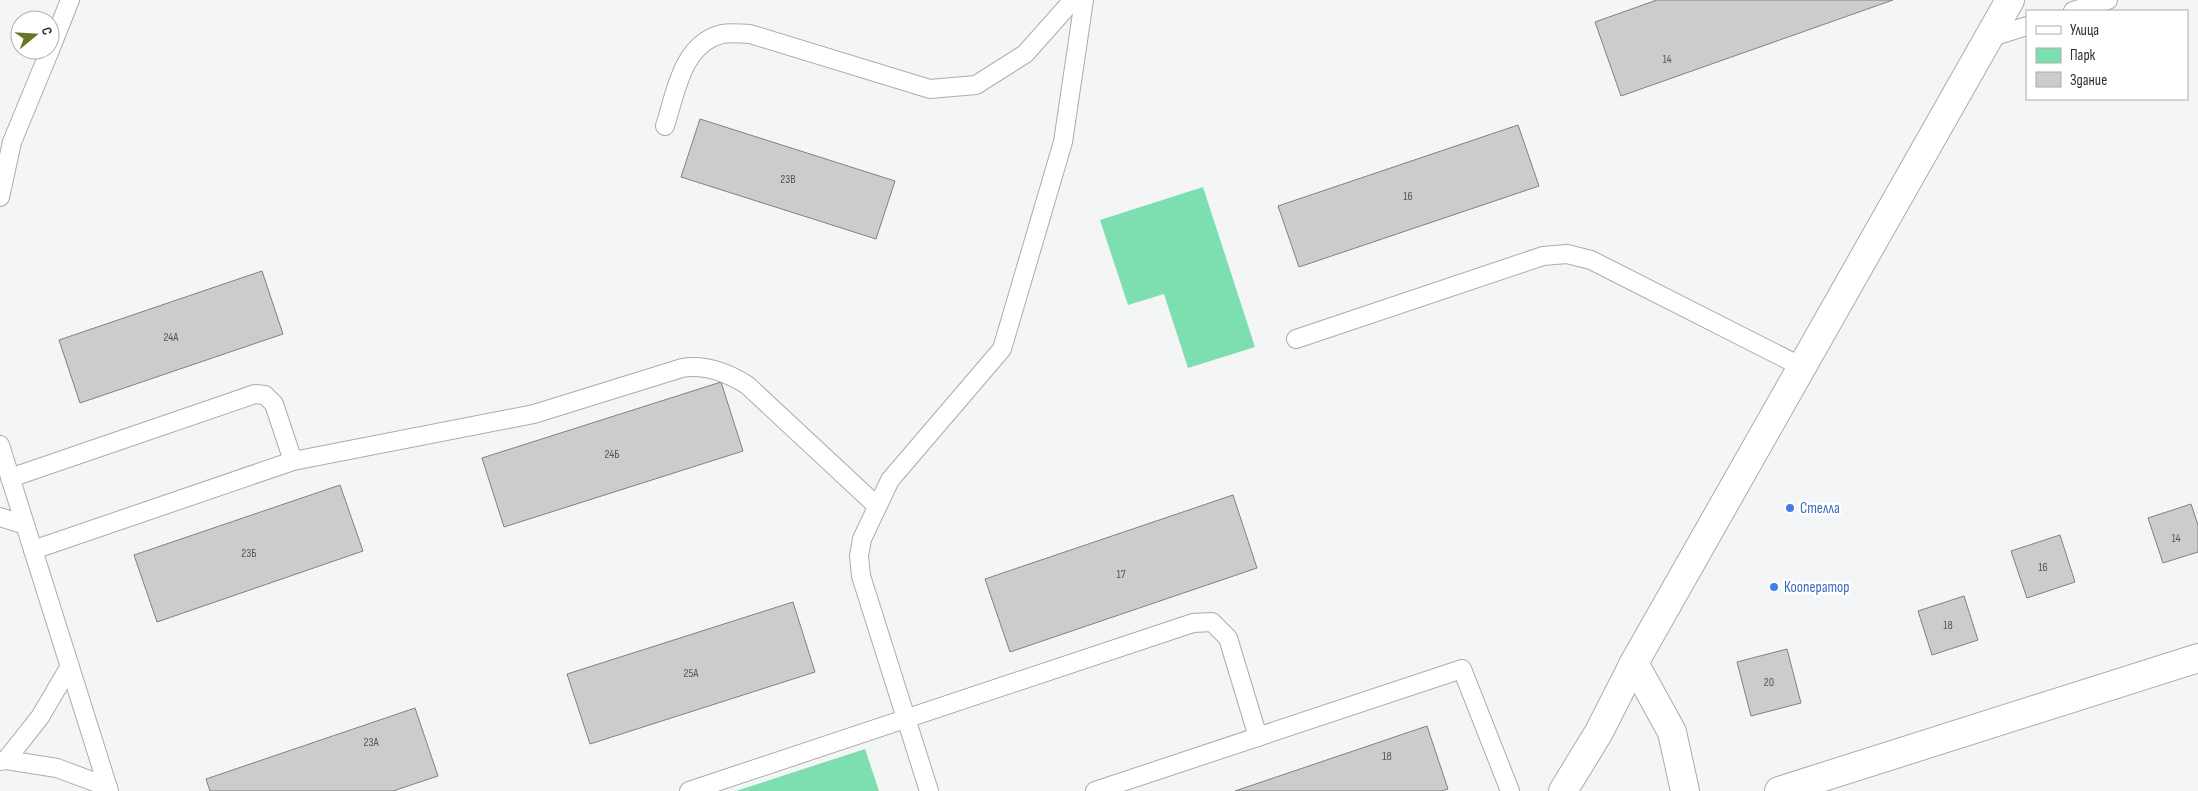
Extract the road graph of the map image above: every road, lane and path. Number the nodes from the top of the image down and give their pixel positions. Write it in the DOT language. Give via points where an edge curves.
graph roads {
  1 [pos="70,0"];
  2 [pos="1074,0"];
  3 [pos="1084,0"];
  4 [pos="2010,0"];
  5 [pos="2108,0"];
  6 [pos="2076,10"];
  7 [pos="60,25"];
  8 [pos="2026,26"];
  9 [pos="1988,38"];
  10 [pos="45,60"];
  11 [pos="665,126"];
  12 [pos="6,140"];
  13 [pos="0,197"];
  14 [pos="1296,339"];
  15 [pos="1802,367"];
  16 [pos="0,445"];
  17 [pos="293,461"];
  18 [pos="10,478"];
  19 [pos="877,506"];
  20 [pos="0,517"];
  21 [pos="25,525"];
  22 [pos="33,550"];
  23 [pos="2198,658"];
  24 [pos="1634,663"];
  25 [pos="70,666"];
  26 [pos="906,719"];
  27 [pos="1258,737"];
  28 [pos="3,760"];
  29 [pos="108,789"];
  30 [pos="689,791"];
  31 [pos="928,791"];
  32 [pos="1095,791"];
  33 [pos="1510,791"];
  34 [pos="1563,791"];
  35 [pos="1685,791"];
  36 [pos="1779,791"];
  1 -- 7 [label="lane"];
  2 -- 11 [label="lane" via="1025,54 976,85 930,89 750,34 723,34 701,44 688,58"];
  3 -- 19 [label="lane" via="1064,142 1002,349 890,480"];
  4 -- 9 [label="street"];
  5 -- 6 [label="lane"];
  8 -- 9 [label="lane"];
  9 -- 15 [label="street"];
  10 -- 12 [label="lane"];
  12 -- 13 [label="lane"];
  14 -- 15 [label="lane" via="1543,256 1567,254 1591,260"];
  15 -- 24 [label="street"];
  16 -- 18 [label="lane"];
  17 -- 18 [label="lane" via="274,404 265,395 255,394"];
  17 -- 19 [label="lane" via="534,414 682,368 699,367 722,372 747,385"];
  17 -- 22 [label="lane"];
  18 -- 21 [label="lane"];
  19 -- 26 [label="lane" via="862,539 859,556 861,576"];
  20 -- 21 [label="lane"];
  21 -- 22 [label="lane"];
  22 -- 25 [label="lane"];
  23 -- 36 [label="street"];
  24 -- 34 [label="street" via="1599,732"];
  24 -- 35 [label="street" via="1672,732"];
  25 -- 28 [label="lane" via="40,717"];
  25 -- 29 [label="lane"];
  26 -- 27 [label="lane" via="1194,623 1212,622 1228,638"];
  26 -- 30 [label="lane"];
  26 -- 31 [label="lane"];
  27 -- 32 [label="lane"];
  27 -- 33 [label="lane" via="1462,669"];
  28 -- 29 [label="lane" via="57,768"];
}
